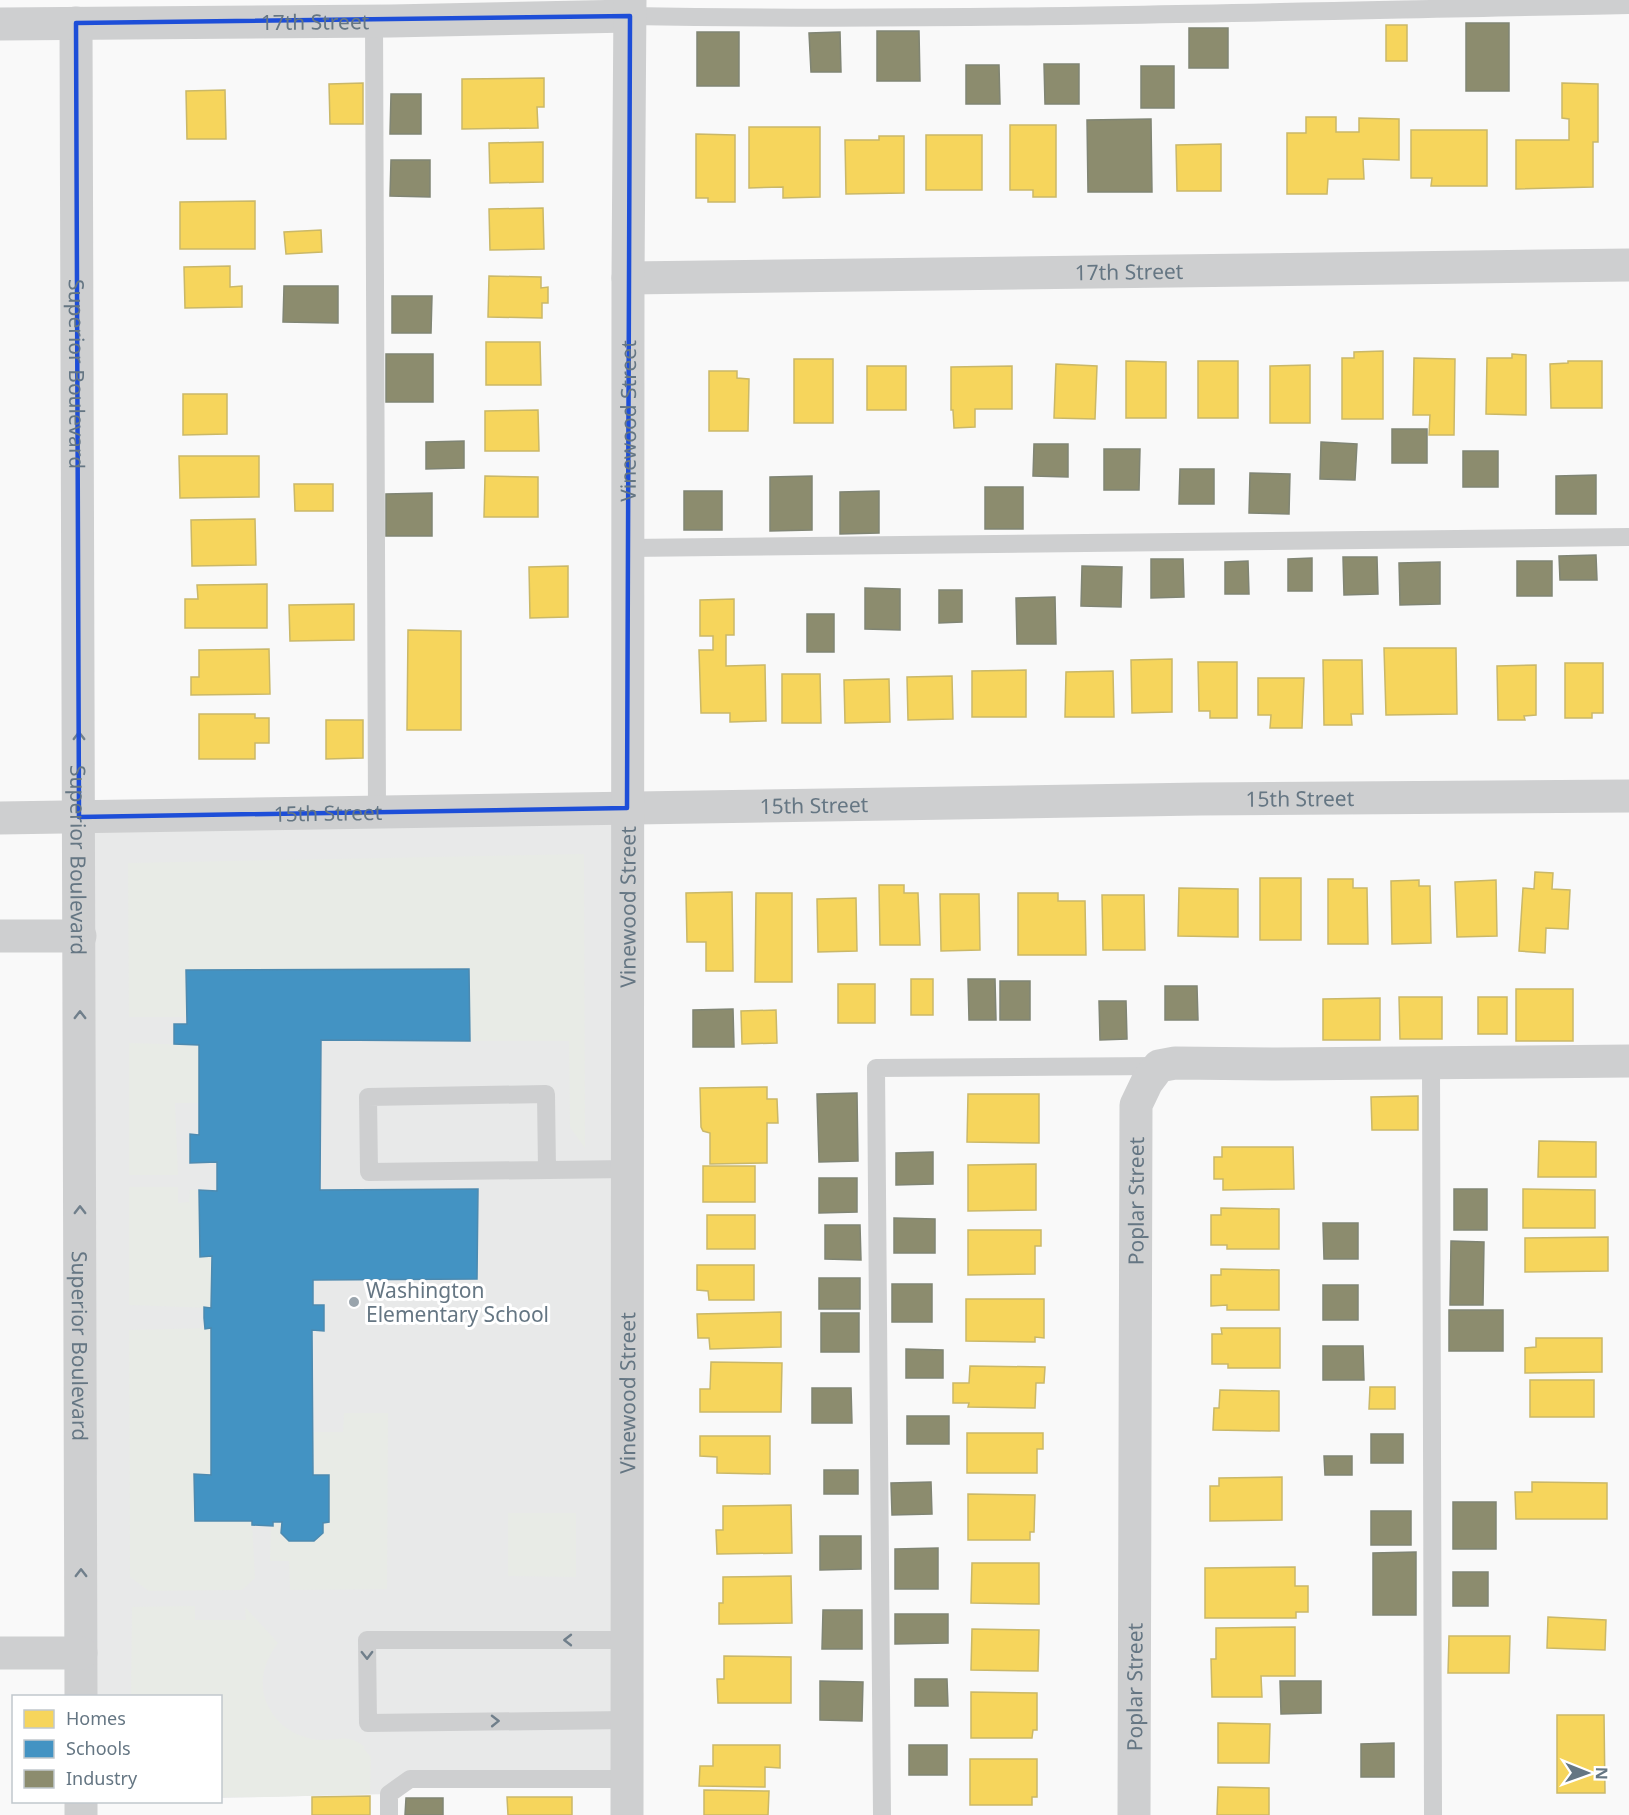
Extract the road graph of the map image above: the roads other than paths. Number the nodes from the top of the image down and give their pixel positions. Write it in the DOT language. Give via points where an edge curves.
graph roads {
  1 [pos="1629,6"];
  2 [pos="630,8"];
  3 [pos="168,11"];
  4 [pos="385,14"];
  5 [pos="76,23"];
  6 [pos="0,24"];
  7 [pos="1629,265"];
  8 [pos="628,278"];
  9 [pos="1629,537"];
  10 [pos="628,548"];
  11 [pos="1629,796"];
  12 [pos="627,808"];
  13 [pos="377,812"];
  14 [pos="0,818"];
  15 [pos="79,818"];
  16 [pos="0,936"];
  17 [pos="80,936"];
  18 [pos="1629,1061"];
  19 [pos="1431,1064"];
  20 [pos="1159,1066"];
  21 [pos="628,1169"];
  22 [pos="547,1170"];
  23 [pos="627,1640"];
  24 [pos="0,1653"];
  25 [pos="81,1653"];
  26 [pos="81,1695"];
  27 [pos="627,1720"];
  28 [pos="627,1779"];
  29 [pos="389,1815"];
  30 [pos="627,1815"];
  31 [pos="882,1815"];
  32 [pos="1134,1815"];
  33 [pos="1433,1815"];
  1 -- 2 [label="lane" via="807,18"];
  2 -- 4 [label="street, 17th Street"];
  2 -- 8 [label="street, Vinewood Street"];
  3 -- 4 [label="street, 17th Street"];
  3 -- 5 [label="street, 17th Street"];
  4 -- 13 [label="lane"];
  5 -- 6 [label="street, 17th Street"];
  15 -- 5 [label="street, Superior Boulevard, one-way"];
  7 -- 8 [label="street, 17th Street"];
  8 -- 10 [label="street, Vinewood Street"];
  9 -- 10 [label="lane"];
  10 -- 12 [label="street, Vinewood Street"];
  11 -- 12 [label="street, 15th Street"];
  12 -- 13 [label="street, 15th Street"];
  12 -- 21 [label="street, Vinewood Street"];
  13 -- 15 [label="street, 15th Street"];
  14 -- 15 [label="street, 15th Street"];
  15 -- 17 [label="street, Superior Boulevard"];
  16 -- 17 [label="street"];
  25 -- 17 [label="street, Superior Boulevard, one-way"];
  18 -- 19 [label="street"];
  19 -- 20 [label="street"];
  19 -- 33 [label="lane"];
  20 -- 31 [label="lane" via="876,1068"];
  20 -- 32 [label="street, Poplar Street" via="1136,1106"];
  21 -- 22 [label="lane"];
  21 -- 23 [label="street, Vinewood Street"];
  22 -- 22 [label="lane" via="369,1172 368,1097 546,1094"];
  23 -- 27 [label="street, Vinewood Street"];
  23 -- 27 [label="lane, one-way" via="367,1640 368,1723"];
  24 -- 25 [label="street"];
  25 -- 26 [label="street, Superior Boulevard"];
  27 -- 28 [label="street, Vinewood Street"];
  28 -- 29 [label="lane" via="410,1779 389,1794"];
  28 -- 30 [label="street, Vinewood Street"];
}
